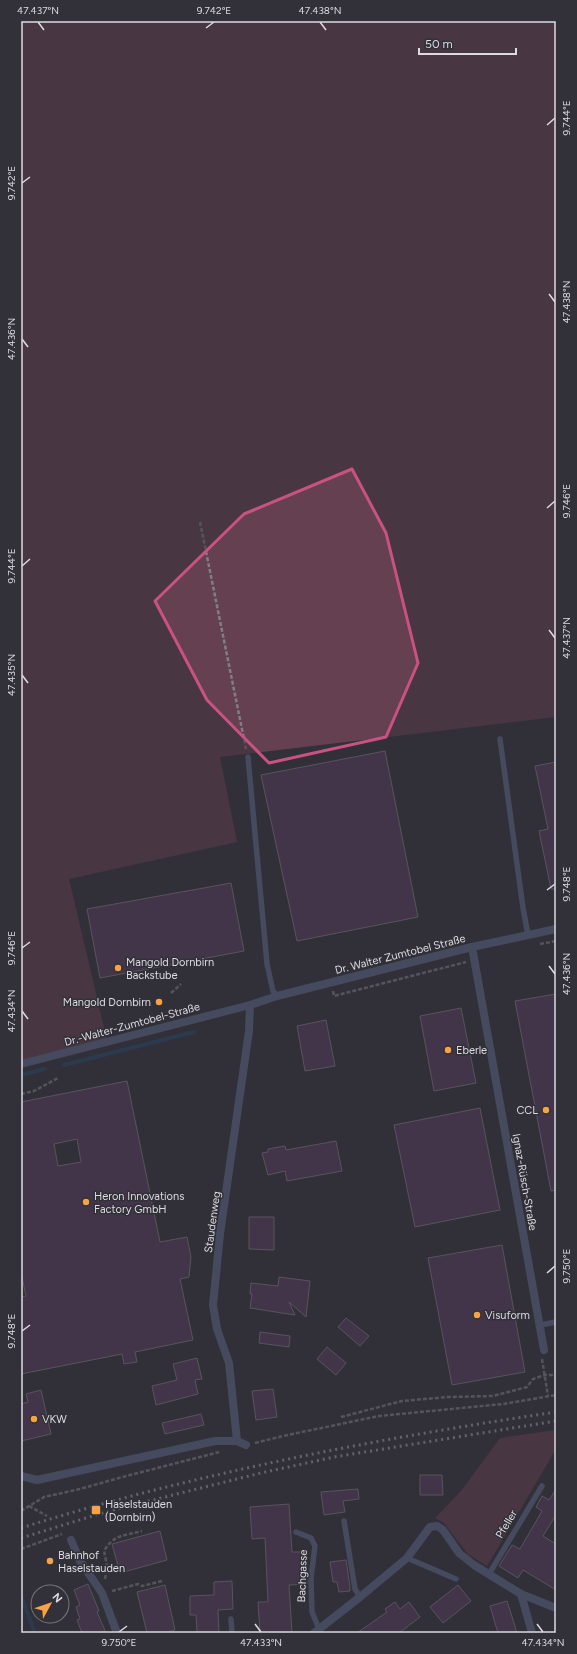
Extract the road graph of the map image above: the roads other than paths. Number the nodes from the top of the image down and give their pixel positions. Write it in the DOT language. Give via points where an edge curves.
graph roads {
  1 [pos="500,739"];
  2 [pos="248,757"];
  3 [pos="556,929"];
  4 [pos="528,935"];
  5 [pos="472,947"];
  6 [pos="277,996"];
  7 [pos="250,1004"];
  8 [pos="21,1064"];
  9 [pos="556,1322"];
  10 [pos="540,1325"];
  11 [pos="544,1350"];
  12 [pos="238,1441"];
  13 [pos="246,1445"];
  14 [pos="21,1476"];
  15 [pos="542,1486"];
  16 [pos="344,1521"];
  17 [pos="296,1532"];
  18 [pos="70,1536"];
  19 [pos="407,1558"];
  20 [pos="489,1574"];
  21 [pos="456,1579"];
  22 [pos="522,1594"];
  23 [pos="360,1597"];
  24 [pos="556,1608"];
  25 [pos="231,1619"];
  26 [pos="317,1631"];
  27 [pos="117,1633"];
  28 [pos="232,1633"];
  29 [pos="532,1633"];
  1 -- 4 [label="lane"];
  2 -- 6 [label="lane" via="267,964 273,991"];
  3 -- 4 [label="street, Dr. Walter Zumtobel Straße"];
  4 -- 5 [label="street, Dr. Walter Zumtobel Straße"];
  5 -- 6 [label="street, Dr. Walter Zumtobel Straße"];
  5 -- 10 [label="street, Ignaz-Rüsch-Straße"];
  6 -- 7 [label="street, Dr. Walter Zumtobel Straße"];
  7 -- 8 [label="street, Dr.-Walter-Zumtobel-Straße"];
  7 -- 12 [label="street, Staudenweg" via="249,1030 220,1234 213,1305 217,1329 230,1363"];
  9 -- 10 [label="lane"];
  10 -- 11 [label="street, Ignaz-Rüsch-Straße"];
  12 -- 13 [label="street"];
  12 -- 14 [label="street" via="215,1441 37,1480"];
  15 -- 20 [label="lane, Pfeller"];
  16 -- 23 [label="lane" via="355,1589"];
  17 -- 26 [label="lane, Bachgasse" via="311,1538 315,1546 311,1578 312,1612"];
  18 -- 27 [label="street" via="73,1552 100,1590"];
  19 -- 20 [label="street, Bachgasse" via="430,1527 437,1526 459,1552"];
  19 -- 21 [label="lane"];
  19 -- 23 [label="street, Bachgasse"];
  20 -- 22 [label="street"];
  22 -- 24 [label="street"];
  22 -- 29 [label="street"];
  23 -- 26 [label="street, Bachgasse"];
  25 -- 28 [label="lane"];
}
